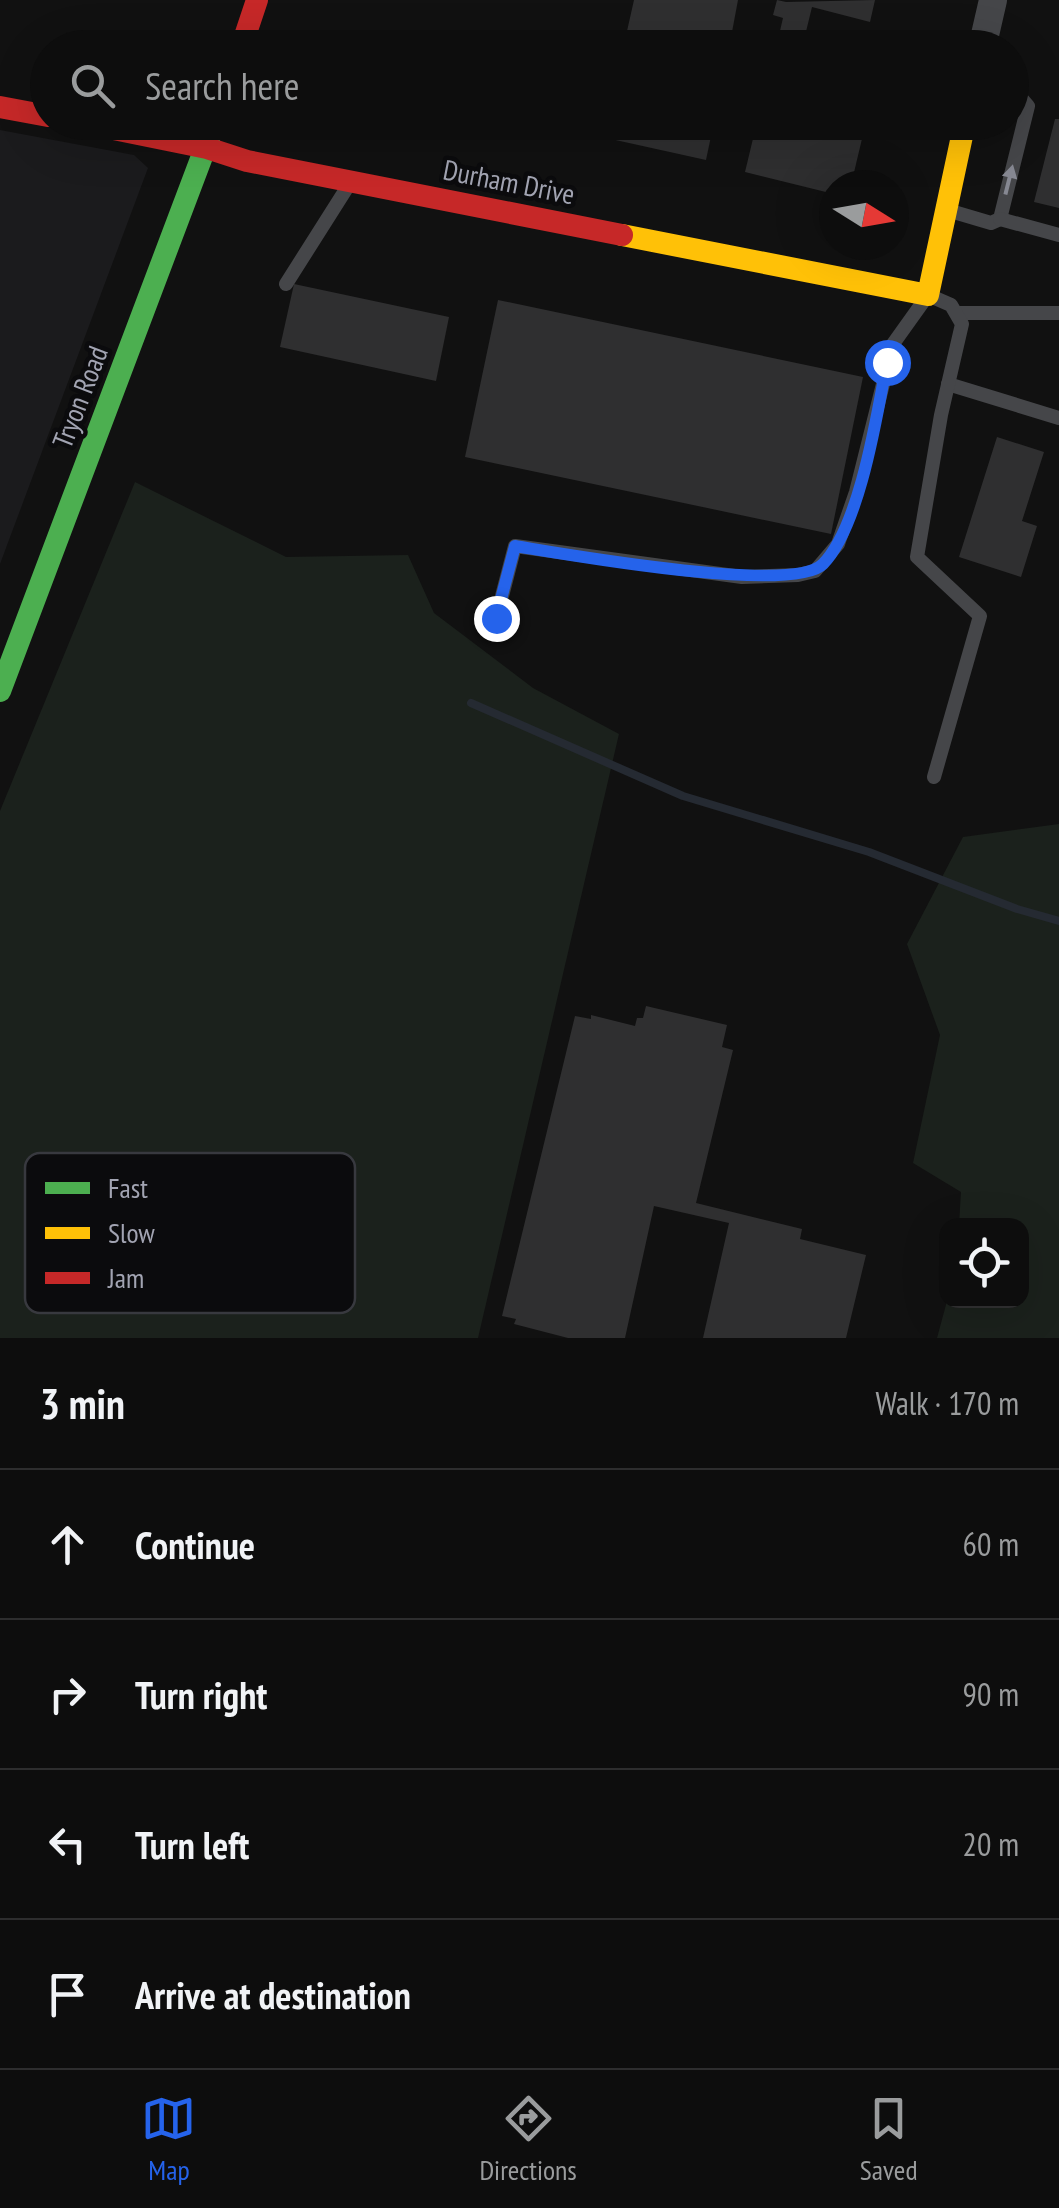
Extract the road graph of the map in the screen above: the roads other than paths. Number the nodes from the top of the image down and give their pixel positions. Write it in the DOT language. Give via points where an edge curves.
graph roads {
  1 [pos="257,0"];
  2 [pos="993,0"];
  3 [pos="247,30"];
  4 [pos="986,30"];
  5 [pos="0,107"];
  6 [pos="30,113"];
  7 [pos="167,140"];
  8 [pos="209,140"];
  9 [pos="961,140"];
  10 [pos="1020,140"];
  11 [pos="206,148"];
  12 [pos="351,182"];
  13 [pos="946,210"];
  14 [pos="1000,219"];
  15 [pos="1059,235"];
  16 [pos="286,284"];
  17 [pos="928,295"];
  18 [pos="1059,313"];
  19 [pos="958,314"];
  20 [pos="948,384"];
  21 [pos="1059,418"];
  22 [pos="496,618"];
  23 [pos="0,692"];
  24 [pos="934,776"];
  1 -- 3 [label="street"];
  2 -- 4 [label="street"];
  5 -- 6 [label="street"];
  7 -- 11 [label="street, Durham Drive"];
  8 -- 11 [label="street, Tryon Road"];
  9 -- 13 [label="street"];
  14 -- 10 [label="lane, one-way"];
  11 -- 12 [label="street, Durham Drive"];
  11 -- 23 [label="street, Tryon Road"];
  12 -- 16 [label="lane"];
  12 -- 17 [label="street, Durham Drive"];
  13 -- 14 [label="lane" via="990,223"];
  13 -- 17 [label="street"];
  14 -- 15 [label="lane"];
  17 -- 19 [label="lane"];
  17 -- 22 [label="lane" via="893,344 856,492 838,544 815,571 742,576 515,546"];
  18 -- 19 [label="lane"];
  19 -- 20 [label="lane" via="962,324"];
  20 -- 21 [label="lane"];
  20 -- 24 [label="lane" via="918,557 980,616"];
}
